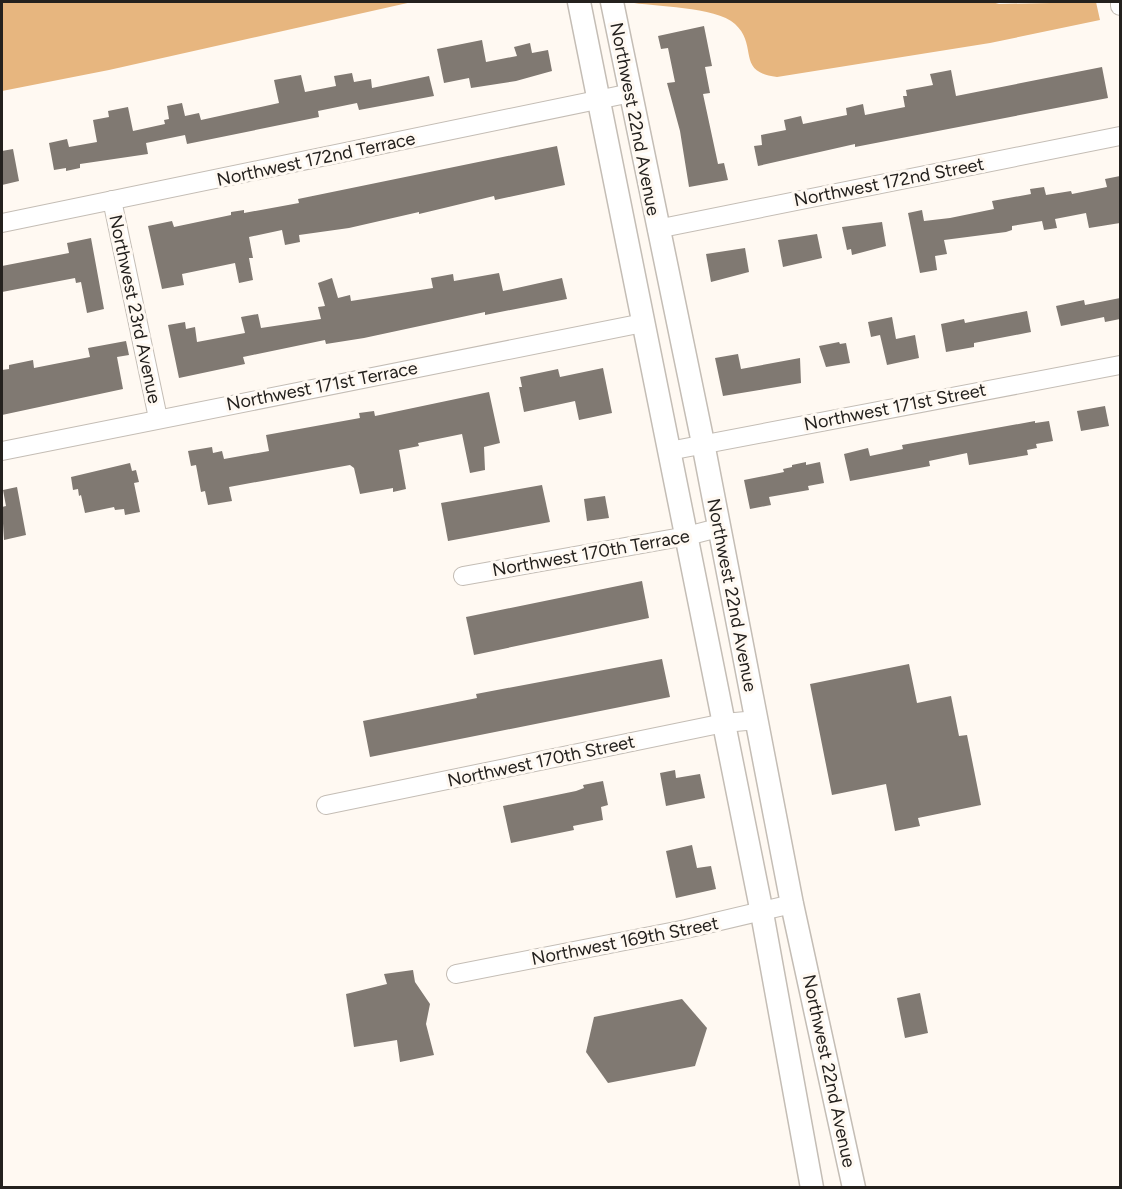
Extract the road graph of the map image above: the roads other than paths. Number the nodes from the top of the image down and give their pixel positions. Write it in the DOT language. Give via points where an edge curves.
graph roads {
  1 [pos="579,2"];
  2 [pos="612,2"];
  3 [pos="631,93"];
  4 [pos="599,101"];
  5 [pos="1120,136"];
  6 [pos="112,200"];
  7 [pos="2,223"];
  8 [pos="657,229"];
  9 [pos="643,323"];
  10 [pos="1120,365"];
  11 [pos="158,418"];
  12 [pos="703,443"];
  13 [pos="2,451"];
  14 [pos="669,451"];
  15 [pos="718,528"];
  16 [pos="687,536"];
  17 [pos="463,576"];
  18 [pos="757,720"];
  19 [pos="724,723"];
  20 [pos="326,805"];
  21 [pos="792,904"];
  22 [pos="762,912"];
  23 [pos="456,974"];
  24 [pos="812,1188"];
  25 [pos="854,1188"];
  1 -- 4 [label="main road, Northwest 22nd Avenue"];
  2 -- 3 [label="main road, Northwest 22nd Avenue"];
  3 -- 4 [label="street, Northwest 172nd Terrace"];
  3 -- 8 [label="main road, Northwest 22nd Avenue"];
  4 -- 6 [label="street, Northwest 172nd Terrace"];
  4 -- 9 [label="main road, Northwest 22nd Avenue"];
  5 -- 8 [label="street, Northwest 172nd Street"];
  6 -- 7 [label="street, Northwest 172nd Terrace"];
  6 -- 11 [label="street, Northwest 23rd Avenue"];
  8 -- 12 [label="main road, Northwest 22nd Avenue"];
  9 -- 11 [label="street, Northwest 171st Terrace"];
  9 -- 14 [label="main road, Northwest 22nd Avenue"];
  10 -- 12 [label="street, Northwest 171st Street"];
  11 -- 13 [label="street, Northwest 171st Terrace"];
  12 -- 14 [label="street, Northwest 171st Street"];
  12 -- 15 [label="main road, Northwest 22nd Avenue"];
  14 -- 16 [label="main road, Northwest 22nd Avenue"];
  15 -- 16 [label="street, Northwest 170th Terrace"];
  15 -- 18 [label="main road, Northwest 22nd Avenue"];
  16 -- 17 [label="street, Northwest 170th Terrace"];
  16 -- 19 [label="main road, Northwest 22nd Avenue"];
  18 -- 19 [label="street, Northwest 170th Street"];
  18 -- 21 [label="main road, Northwest 22nd Avenue"];
  19 -- 20 [label="street, Northwest 170th Street"];
  19 -- 22 [label="main road, Northwest 22nd Avenue"];
  21 -- 22 [label="street, Northwest 169th Street"];
  21 -- 25 [label="main road, Northwest 22nd Avenue"];
  22 -- 23 [label="street, Northwest 169th Street"];
  22 -- 24 [label="main road, Northwest 22nd Avenue"];
}
